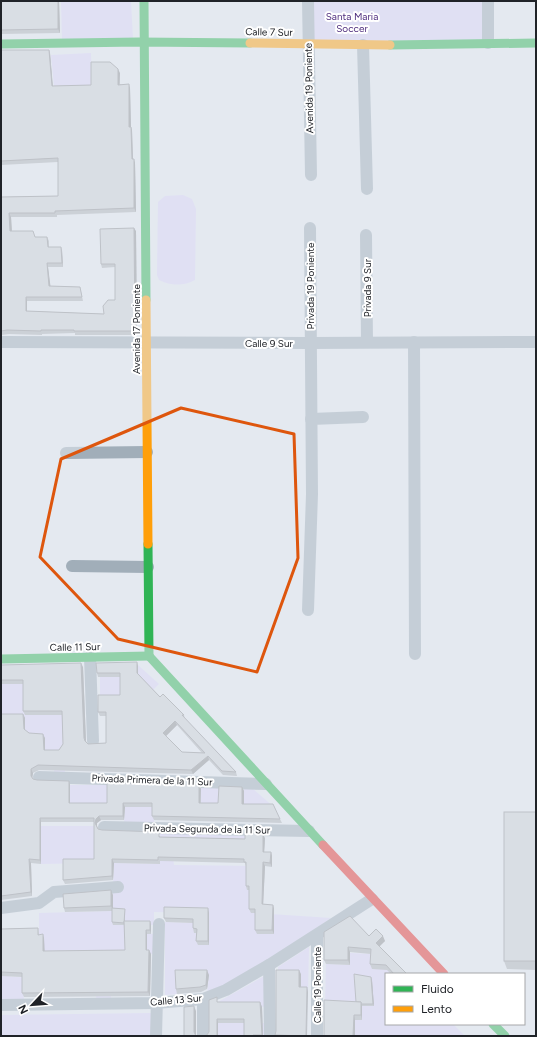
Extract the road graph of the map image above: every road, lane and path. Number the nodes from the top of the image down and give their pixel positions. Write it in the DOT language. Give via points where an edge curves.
graph roads {
  1 [pos="144,1"];
  2 [pos="308,1"];
  3 [pos="488,1"];
  4 [pos="145,42"];
  5 [pos="488,43"];
  6 [pos="536,43"];
  7 [pos="1,44"];
  8 [pos="308,44"];
  9 [pos="362,44"];
  10 [pos="311,175"];
  11 [pos="366,189"];
  12 [pos="310,228"];
  13 [pos="366,234"];
  14 [pos="1,342"];
  15 [pos="147,342"];
  16 [pos="367,342"];
  17 [pos="414,342"];
  18 [pos="536,342"];
  19 [pos="310,343"];
  20 [pos="363,417"];
  21 [pos="311,419"];
  22 [pos="148,452"];
  23 [pos="66,453"];
  24 [pos="72,566"];
  25 [pos="148,567"];
  26 [pos="308,610"];
  27 [pos="415,654"];
  28 [pos="149,656"];
  29 [pos="90,657"];
  30 [pos="1,659"];
  31 [pos="93,740"];
  32 [pos="39,777"];
  33 [pos="266,784"];
  34 [pos="104,827"];
  35 [pos="309,831"];
  36 [pos="118,887"];
  37 [pos="372,899"];
  38 [pos="1,908"];
  39 [pos="159,924"];
  40 [pos="317,935"];
  41 [pos="269,965"];
  42 [pos="443,973"];
  43 [pos="203,999"];
  44 [pos="156,1003"];
  45 [pos="1,1005"];
  46 [pos="494,1025"];
  47 [pos="156,1036"];
  48 [pos="203,1036"];
  49 [pos="270,1036"];
  50 [pos="317,1036"];
  51 [pos="505,1036"];
  1 -- 4 [label="main road, Avenida 17 Poniente"];
  2 -- 8 [label="street, Avenida 19 Poniente"];
  3 -- 5 [label="street"];
  4 -- 7 [label="main road, Calle 7 Sur"];
  4 -- 8 [label="main road, Calle 7 Sur"];
  4 -- 15 [label="main road, Avenida 17 Poniente"];
  5 -- 6 [label="main road, Calle 7 Sur"];
  5 -- 9 [label="main road, Calle 7 Sur"];
  8 -- 9 [label="main road, Calle 7 Sur"];
  8 -- 10 [label="street, Avenida 19 Poniente"];
  9 -- 11 [label="street"];
  12 -- 19 [label="street, Privada 19 Poniente"];
  13 -- 16 [label="street, Privada 9 Sur"];
  14 -- 15 [label="street, Calle 9 Sur"];
  15 -- 19 [label="street, Calle 9 Sur"];
  15 -- 22 [label="main road, Avenida 17 Poniente"];
  16 -- 17 [label="street, Calle 9 Sur"];
  16 -- 19 [label="street, Calle 9 Sur"];
  17 -- 18 [label="street, Calle 9 Sur"];
  17 -- 27 [label="street"];
  19 -- 21 [label="street, Privada 19 Poniente"];
  20 -- 21 [label="street"];
  21 -- 26 [label="street, Privada 19 Poniente" via="312,494"];
  22 -- 23 [label="street"];
  22 -- 25 [label="main road, Avenida 17 Poniente"];
  24 -- 25 [label="street"];
  25 -- 28 [label="main road, Avenida 17 Poniente"];
  28 -- 29 [label="main road, Calle 11 Sur"];
  28 -- 33 [label="main road"];
  29 -- 30 [label="main road, Calle 11 Sur"];
  29 -- 31 [label="street"];
  32 -- 33 [label="street, Privada Primera de la 11 Sur"];
  33 -- 35 [label="main road"];
  34 -- 35 [label="street, Privada Segunda de la 11 Sur"];
  35 -- 37 [label="main road"];
  36 -- 38 [label="street" via="54,892 39,903"];
  37 -- 40 [label="street, Calle 13 Sur"];
  37 -- 42 [label="main road"];
  39 -- 44 [label="street"];
  40 -- 41 [label="street, Calle 13 Sur"];
  40 -- 50 [label="street, Calle 19 Poniente"];
  41 -- 43 [label="street, Calle 13 Sur" via="226,990"];
  41 -- 49 [label="street"];
  43 -- 44 [label="street, Calle 13 Sur"];
  43 -- 48 [label="street"];
  44 -- 45 [label="street, Calle 13 Sur"];
  44 -- 47 [label="street"];
  46 -- 51 [label="main road"];
}
